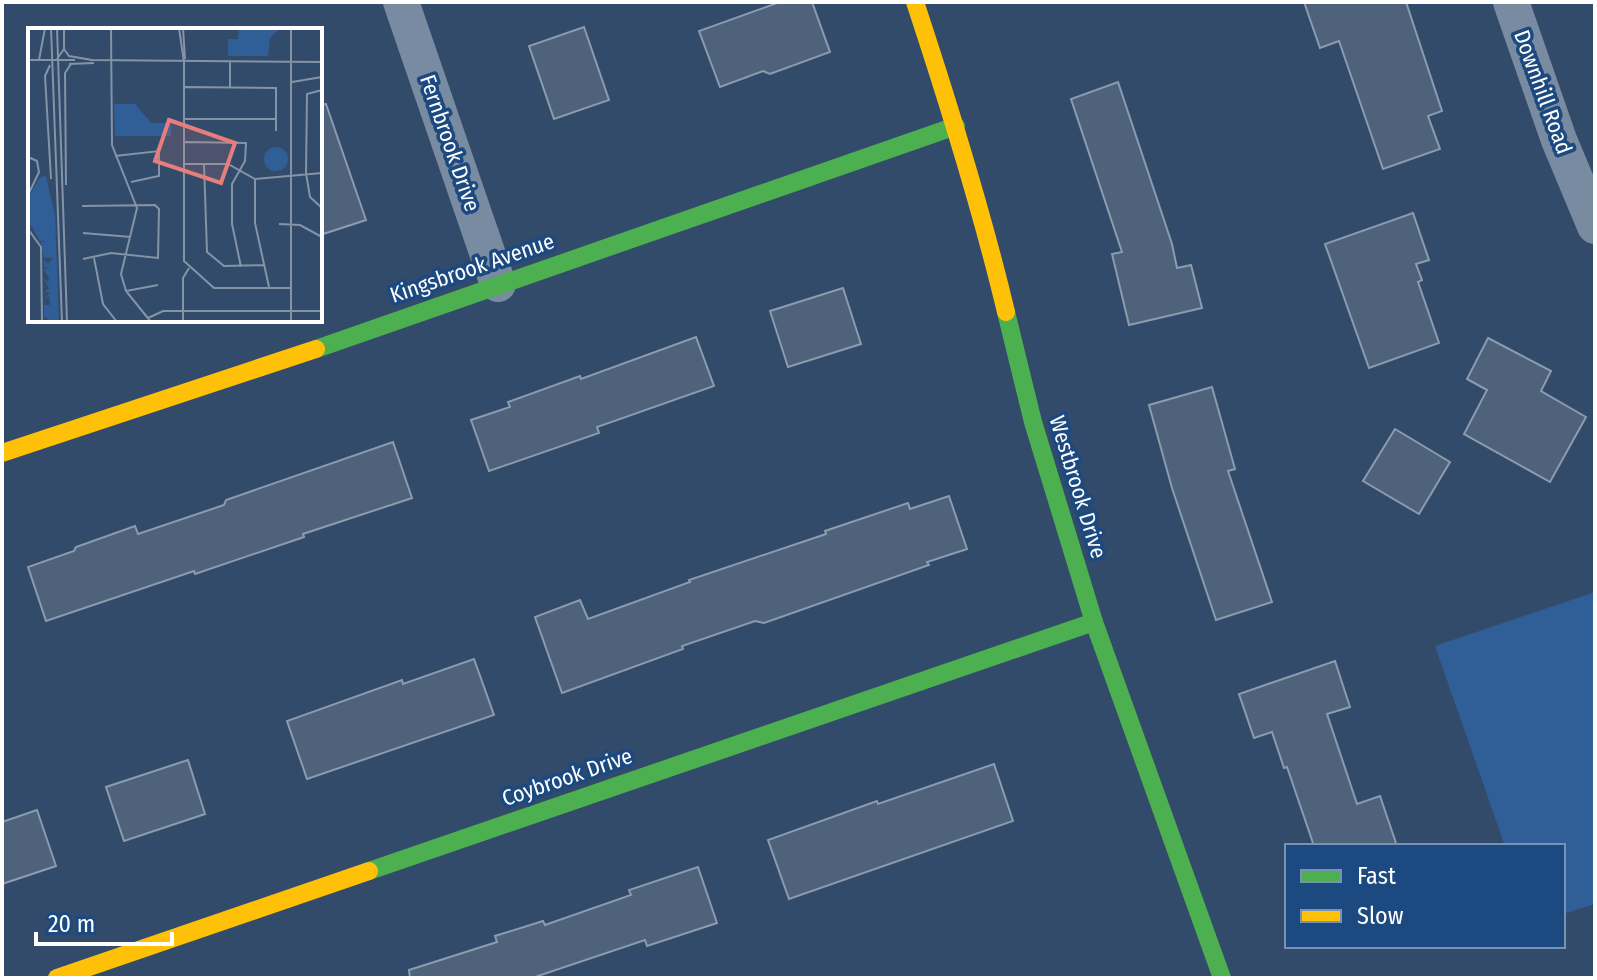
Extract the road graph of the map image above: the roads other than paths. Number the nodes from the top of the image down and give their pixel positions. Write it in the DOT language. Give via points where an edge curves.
graph roads {
  1 [pos="401,2"];
  2 [pos="915,2"];
  3 [pos="1511,2"];
  4 [pos="956,126"];
  5 [pos="1595,226"];
  6 [pos="498,284"];
  7 [pos="2,453"];
  8 [pos="1094,622"];
  9 [pos="57,978"];
  10 [pos="1222,978"];
  1 -- 6 [label="street, Fernbrook Drive"];
  2 -- 4 [label="street, Westbrook Drive"];
  3 -- 5 [label="street, Downhill Road"];
  4 -- 6 [label="street, Kingsbrook Avenue"];
  4 -- 8 [label="street, Westbrook Drive" via="1033,422"];
  6 -- 7 [label="street, Kingsbrook Avenue"];
  8 -- 9 [label="street, Coybrook Drive"];
  8 -- 10 [label="street, Westbrook Drive"];
}
